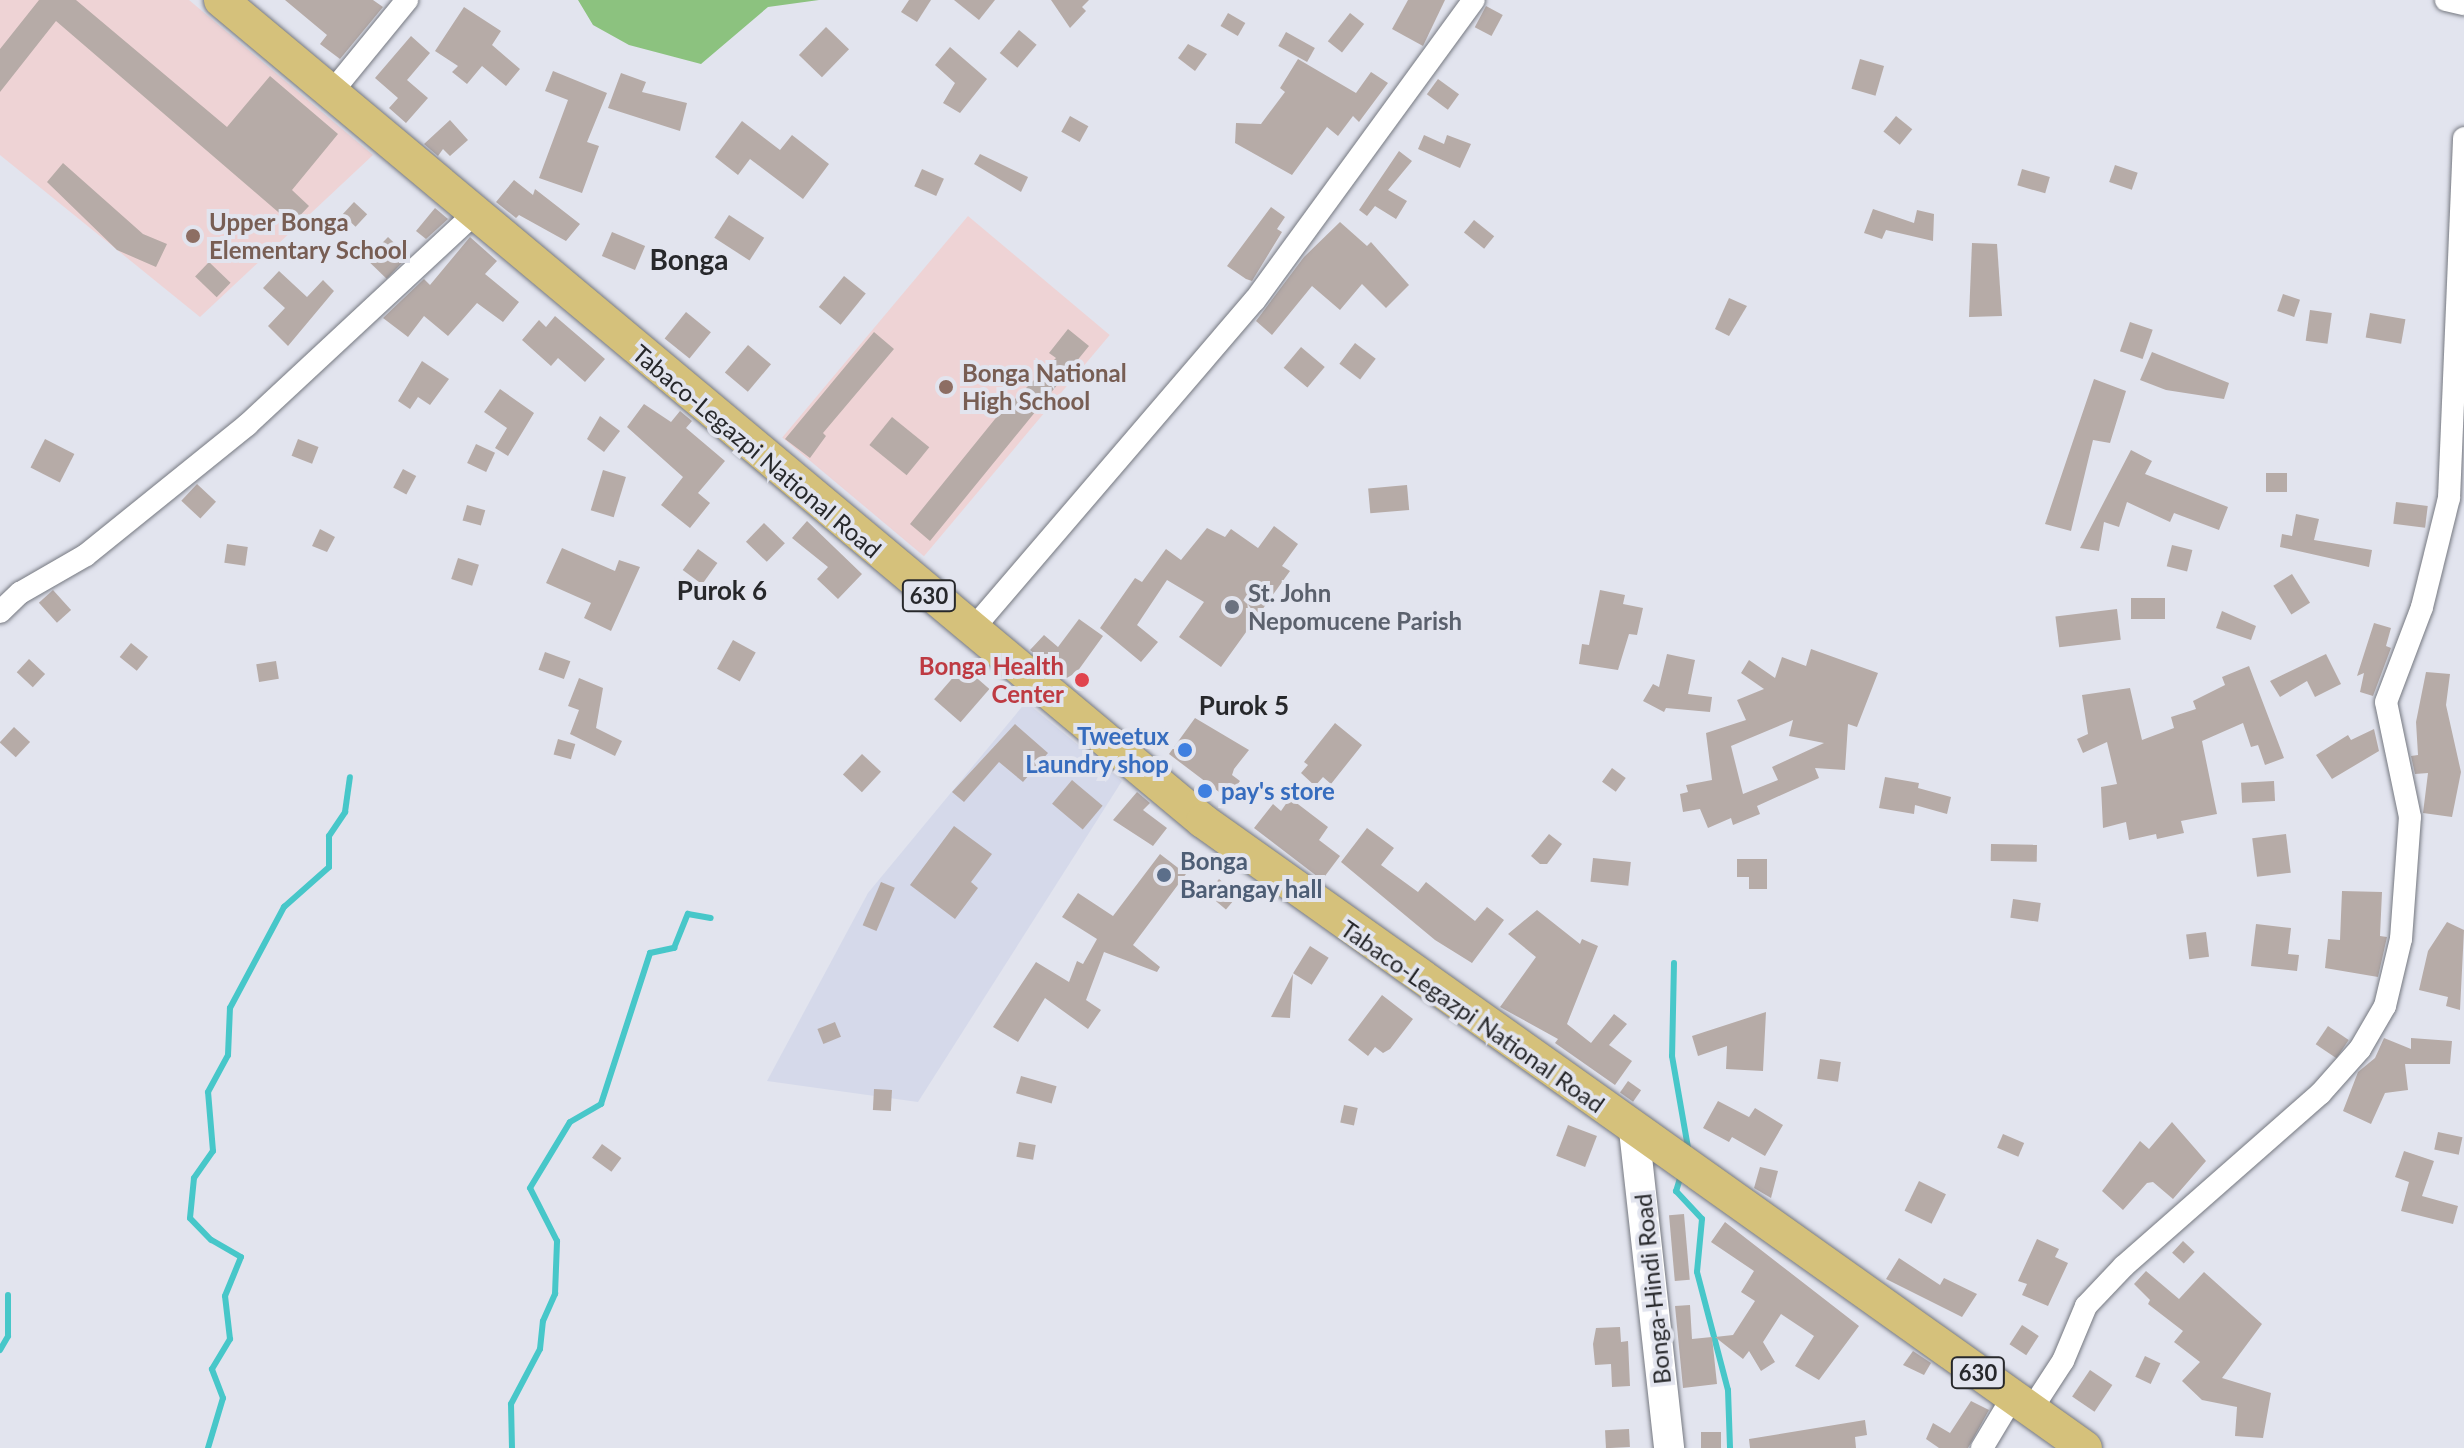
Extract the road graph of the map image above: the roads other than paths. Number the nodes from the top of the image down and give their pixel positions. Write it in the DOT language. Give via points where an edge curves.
graph roads {
  1 [pos="221,0"];
  2 [pos="407,0"];
  3 [pos="1474,0"];
  4 [pos="2446,0"];
  5 [pos="2464,4"];
  6 [pos="331,93"];
  7 [pos="2464,138"];
  8 [pos="474,214"];
  9 [pos="0,612"];
  10 [pos="971,631"];
  11 [pos="1634,1130"];
  12 [pos="2022,1404"];
  13 [pos="1669,1448"];
  14 [pos="1982,1448"];
  15 [pos="2085,1448"];
  1 -- 6 [label="main road, Tabaco-Legazpi National Road / 630"];
  2 -- 6 [label="street"];
  3 -- 10 [label="street" via="1255,300"];
  4 -- 5 [label="street"];
  6 -- 8 [label="main road, Tabaco-Legazpi National Road / 630"];
  7 -- 12 [label="street" via="2449,498 2422,607 2386,702 2410,817 2401,939 2385,1006 2360,1049 2320,1094 2124,1266 2086,1306 2063,1361"];
  8 -- 9 [label="street" via="247,425 86,555 20,593"];
  8 -- 10 [label="main road, Tabaco-Legazpi National Road / 630"];
  10 -- 11 [label="main road, Tabaco-Legazpi National Road / 630" via="1203,821"];
  11 -- 12 [label="main road, Tabaco-Legazpi National Road / 630"];
  11 -- 13 [label="street, Bonga-Hindi Road"];
  12 -- 14 [label="street"];
  12 -- 15 [label="main road, Tabaco-Legazpi National Road / 630"];
}
